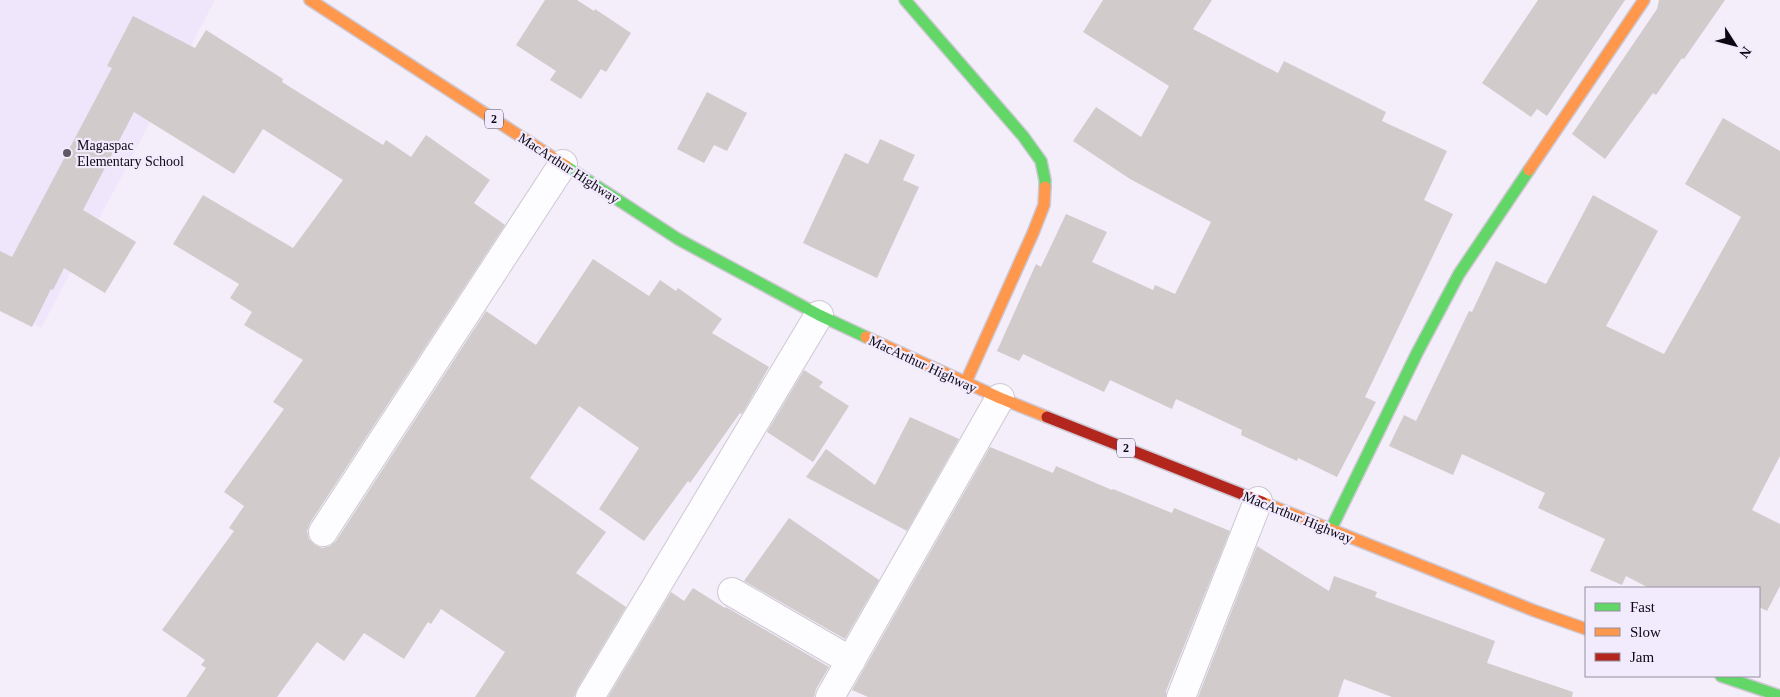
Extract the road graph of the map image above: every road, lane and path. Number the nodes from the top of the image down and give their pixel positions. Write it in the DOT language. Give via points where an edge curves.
graph roads {
  1 [pos="310,0"];
  2 [pos="905,0"];
  3 [pos="1644,0"];
  4 [pos="563,164"];
  5 [pos="819,315"];
  6 [pos="965,384"];
  7 [pos="1000,398"];
  8 [pos="1258,501"];
  9 [pos="1331,529"];
  10 [pos="323,532"];
  11 [pos="732,592"];
  12 [pos="1585,629"];
  13 [pos="851,661"];
  14 [pos="1725,677"];
  15 [pos="1780,696"];
  16 [pos="590,697"];
  17 [pos="830,697"];
  18 [pos="1182,697"];
  1 -- 4 [label="main road, MacArthur Highway / 2"];
  2 -- 6 [label="main road" via="1023,136 1041,161 1045,180 1044,204 1033,233"];
  3 -- 9 [label="main road" via="1459,274"];
  4 -- 5 [label="main road, MacArthur Highway / 2" via="678,239"];
  4 -- 10 [label="street"];
  5 -- 6 [label="main road, MacArthur Highway / 2"];
  5 -- 16 [label="street"];
  6 -- 7 [label="main road, MacArthur Highway / 2"];
  7 -- 8 [label="main road, MacArthur Highway / 2"];
  7 -- 13 [label="street"];
  8 -- 9 [label="main road, MacArthur Highway / 2"];
  8 -- 18 [label="street"];
  9 -- 12 [label="main road, MacArthur Highway / 2"];
  11 -- 13 [label="street"];
  13 -- 17 [label="street"];
  14 -- 15 [label="main road"];
}
